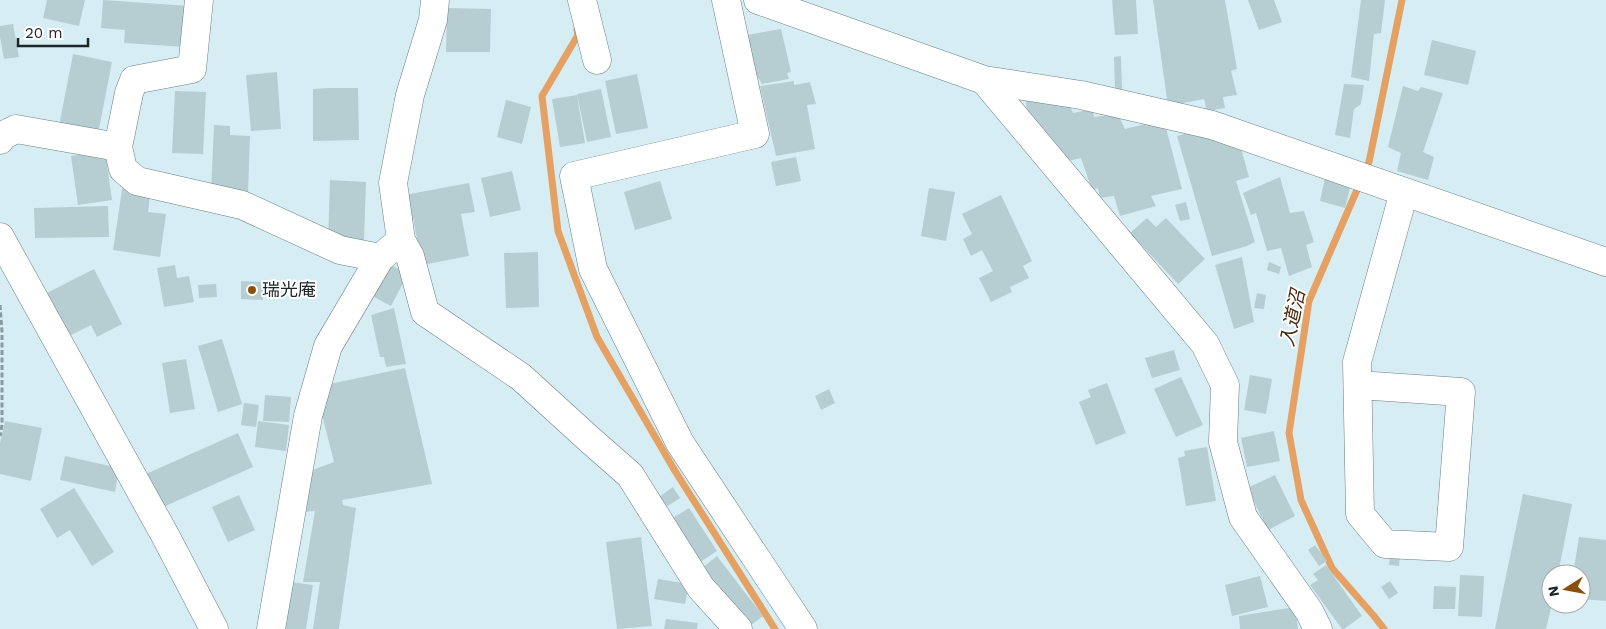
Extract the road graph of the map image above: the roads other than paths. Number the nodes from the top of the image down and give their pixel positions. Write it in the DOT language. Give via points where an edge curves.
graph roads {
  1 [pos="198,0"];
  2 [pos="435,0"];
  3 [pos="582,0"];
  4 [pos="726,0"];
  5 [pos="763,1"];
  6 [pos="597,60"];
  7 [pos="984,80"];
  8 [pos="0,140"];
  9 [pos="118,147"];
  10 [pos="1404,192"];
  11 [pos="0,237"];
  12 [pos="401,240"];
  13 [pos="380,258"];
  14 [pos="1606,262"];
  15 [pos="1358,385"];
  16 [pos="790,623"];
  17 [pos="214,629"];
  18 [pos="271,629"];
  19 [pos="738,629"];
  20 [pos="1318,629"];
  1 -- 9 [label="street" via="192,69 134,80"];
  2 -- 12 [label="street" via="433,20 410,95 393,183"];
  3 -- 6 [label="street"];
  4 -- 16 [label="street" via="755,134 574,176 593,269 680,443"];
  5 -- 7 [label="street"];
  7 -- 10 [label="street" via="1081,95 1212,125"];
  7 -- 20 [label="street" via="1204,344 1225,385 1223,442 1243,517 1309,611"];
  8 -- 9 [label="street" via="16,130"];
  9 -- 13 [label="street" via="123,169 137,181 242,205 340,250"];
  10 -- 14 [label="street"];
  10 -- 15 [label="street" via="1357,362"];
  11 -- 17 [label="street"];
  12 -- 13 [label="street"];
  12 -- 19 [label="street" via="410,256 425,312 521,377 630,475 701,588"];
  13 -- 18 [label="street" via="328,346 308,416"];
  15 -- 15 [label="street" via="1360,514 1385,544 1449,548 1461,392"];
}
